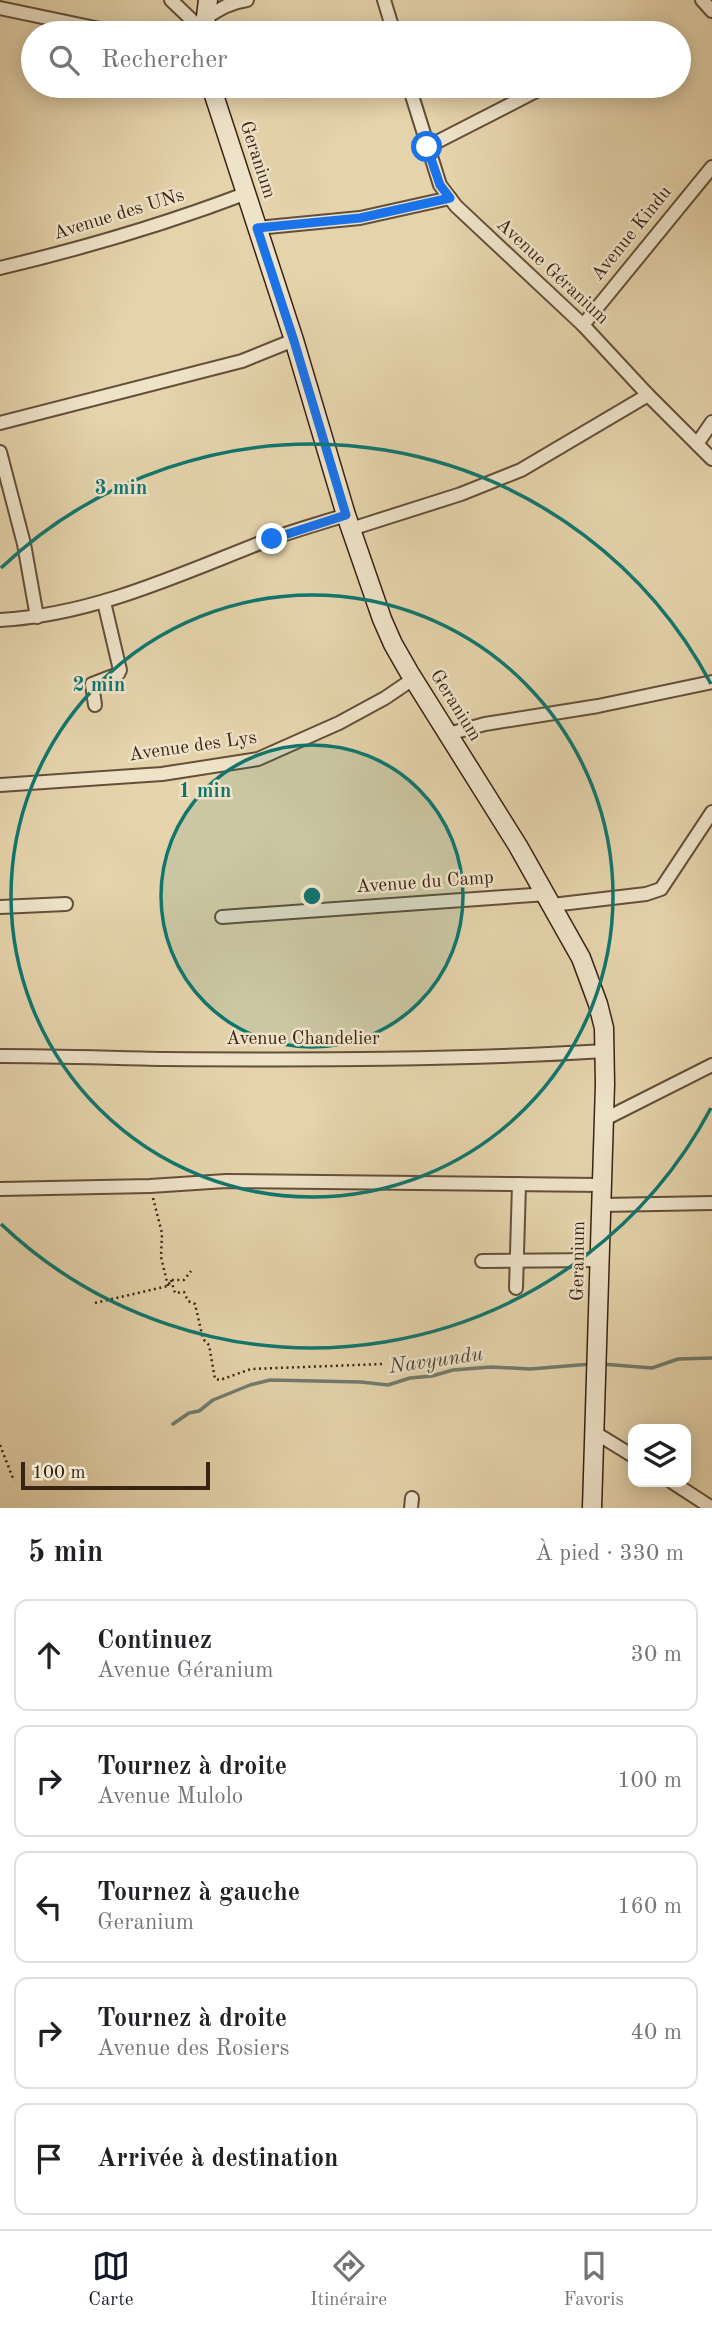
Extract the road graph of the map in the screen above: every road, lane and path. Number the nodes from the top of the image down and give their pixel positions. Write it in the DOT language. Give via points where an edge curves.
graph roads {
  1 [pos="171,0"];
  2 [pos="208,0"];
  3 [pos="247,0"];
  4 [pos="384,0"];
  5 [pos="702,0"];
  6 [pos="0,8"];
  7 [pos="712,11"];
  8 [pos="62,21"];
  9 [pos="196,21"];
  10 [pos="203,21"];
  11 [pos="208,21"];
  12 [pos="390,21"];
  13 [pos="215,98"];
  14 [pos="413,98"];
  15 [pos="523,98"];
  16 [pos="427,147"];
  17 [pos="712,167"];
  18 [pos="247,193"];
  19 [pos="450,198"];
  20 [pos="257,228"];
  21 [pos="0,268"];
  22 [pos="583,325"];
  23 [pos="294,341"];
  24 [pos="648,395"];
  25 [pos="712,422"];
  26 [pos="0,423"];
  27 [pos="697,444"];
  28 [pos="0,452"];
  29 [pos="712,459"];
  30 [pos="349,522"];
  31 [pos="104,601"];
  32 [pos="37,617"];
  33 [pos="0,620"];
  34 [pos="413,679"];
  35 [pos="712,682"];
  36 [pos="95,705"];
  37 [pos="448,734"];
  38 [pos="0,785"];
  39 [pos="712,812"];
  40 [pos="550,900"];
  41 [pos="66,904"];
  42 [pos="0,907"];
  43 [pos="222,916"];
  44 [pos="606,1051"];
  45 [pos="0,1056"];
  46 [pos="712,1065"];
  47 [pos="605,1119"];
  48 [pos="519,1184"];
  49 [pos="601,1185"];
  50 [pos="150,1186"];
  51 [pos="0,1189"];
  52 [pos="712,1203"];
  53 [pos="602,1205"];
  54 [pos="516,1259"];
  55 [pos="601,1260"];
  56 [pos="482,1261"];
  57 [pos="191,1271"];
  58 [pos="171,1280"];
  59 [pos="168,1286"];
  60 [pos="516,1288"];
  61 [pos="95,1303"];
  62 [pos="382,1364"];
  63 [pos="594,1432"];
  64 [pos="0,1444"];
  65 [pos="628,1453"];
  66 [pos="14,1481"];
  67 [pos="680,1487"];
  68 [pos="592,1508"];
  69 [pos="712,1508"];
  1 -- 9 [label="street"];
  2 -- 10 [label="street"];
  3 -- 11 [label="street" via="227,4"];
  4 -- 12 [label="street"];
  5 -- 7 [label="street"];
  6 -- 8 [label="street"];
  13 -- 18 [label="street, Geranium"];
  14 -- 16 [label="street, Avenue Géranium"];
  15 -- 16 [label="street"];
  16 -- 19 [label="street, Avenue Géranium" via="440,185"];
  17 -- 22 [label="street, Avenue Kindu"];
  18 -- 20 [label="street, Geranium"];
  18 -- 21 [label="street, Avenue des UNs" via="86,247"];
  19 -- 20 [label="street" via="360,218"];
  19 -- 22 [label="street, Avenue Géranium"];
  20 -- 23 [label="street, Geranium"];
  22 -- 24 [label="street, Avenue Géranium"];
  23 -- 26 [label="street" via="242,361"];
  23 -- 30 [label="street, Geranium"];
  24 -- 27 [label="street, Avenue Géranium"];
  24 -- 30 [label="street" via="521,470 461,494"];
  25 -- 27 [label="street"];
  27 -- 29 [label="street, Avenue Géranium"];
  28 -- 32 [label="street"];
  30 -- 31 [label="street" via="259,543"];
  30 -- 34 [label="street, Geranium" via="393,644"];
  31 -- 32 [label="street"];
  31 -- 36 [label="street" via="120,670 92,684"];
  32 -- 33 [label="street"];
  34 -- 37 [label="street, Geranium"];
  34 -- 38 [label="street, Avenue des Lys" via="338,723 258,760 162,774"];
  35 -- 37 [label="street"];
  37 -- 40 [label="street, Geranium"];
  39 -- 40 [label="street, Avenue du Camp" via="657,891"];
  40 -- 43 [label="street, Avenue du Camp"];
  40 -- 44 [label="street, Geranium" via="590,981"];
  41 -- 42 [label="street"];
  44 -- 45 [label="street, Avenue Chandelier" via="420,1058"];
  44 -- 47 [label="street, Geranium"];
  46 -- 47 [label="street"];
  47 -- 49 [label="street, Geranium"];
  48 -- 49 [label="street"];
  48 -- 50 [label="street" via="266,1181"];
  48 -- 54 [label="street"];
  49 -- 53 [label="street, Geranium"];
  50 -- 51 [label="street"];
  50 -- 59 [label="path"];
  52 -- 53 [label="street"];
  53 -- 55 [label="street, Geranium"];
  54 -- 55 [label="street"];
  54 -- 56 [label="street"];
  54 -- 60 [label="street"];
  55 -- 63 [label="street, Geranium"];
  57 -- 58 [label="path" via="184,1280"];
  58 -- 59 [label="path"];
  58 -- 62 [label="path" via="175,1293 184,1292 195,1304 215,1379 251,1369"];
  59 -- 61 [label="path"];
  63 -- 65 [label="street"];
  63 -- 68 [label="street, Geranium"];
  64 -- 66 [label="path"];
  67 -- 69 [label="street"];
}
